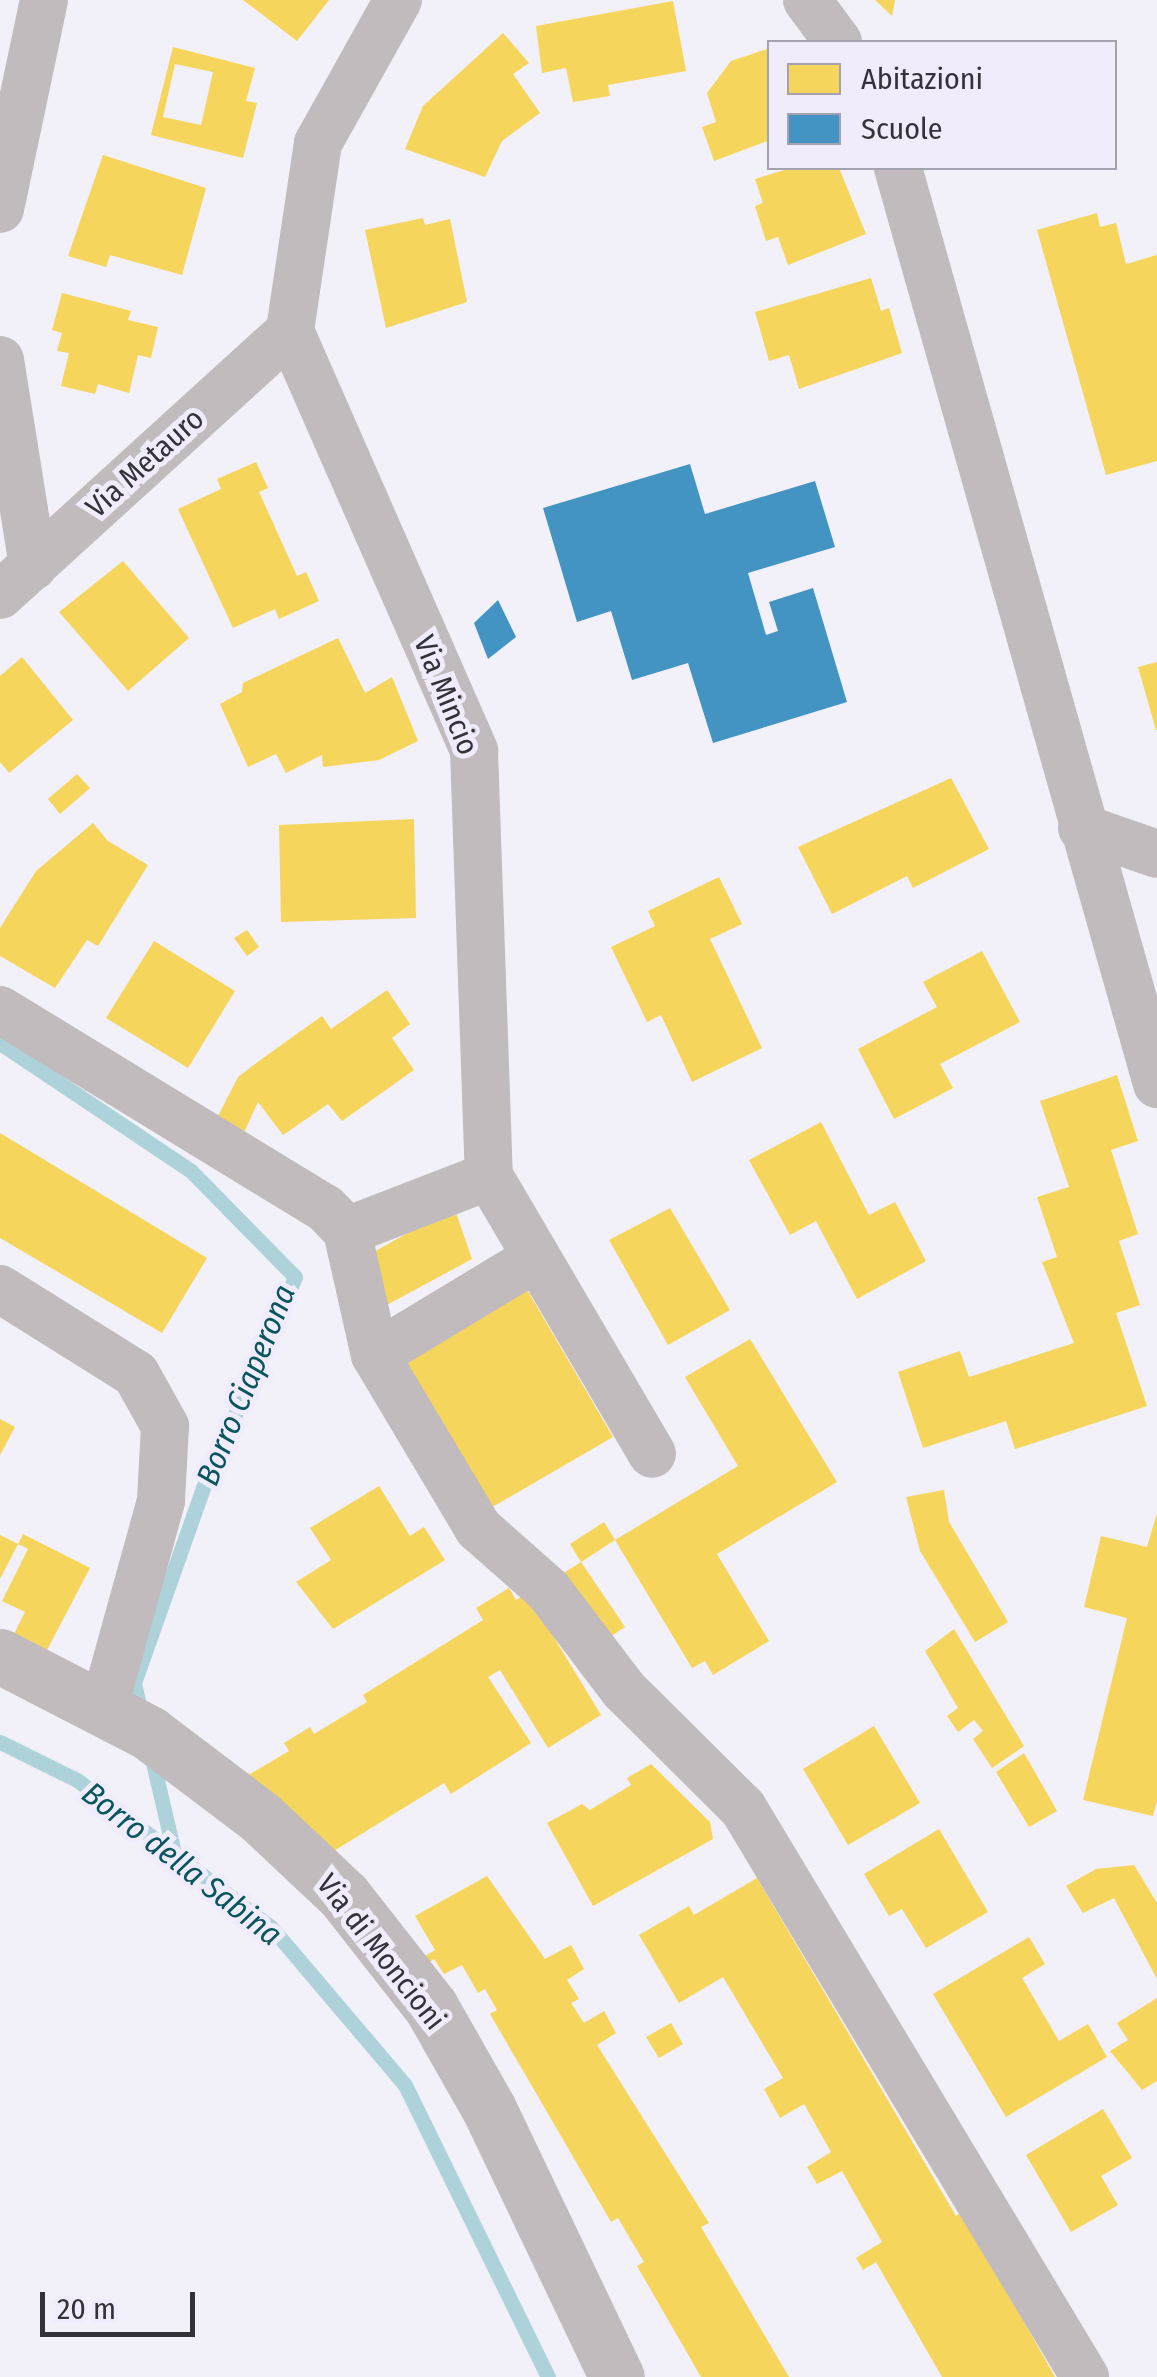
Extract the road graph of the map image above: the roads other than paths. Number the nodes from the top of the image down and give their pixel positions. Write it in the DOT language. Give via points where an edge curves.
graph roads {
  1 [pos="44,0"];
  2 [pos="398,0"];
  3 [pos="807,0"];
  4 [pos="837,40"];
  5 [pos="899,170"];
  6 [pos="0,210"];
  7 [pos="290,331"];
  8 [pos="0,360"];
  9 [pos="16,581"];
  10 [pos="1082,828"];
  11 [pos="1157,854"];
  12 [pos="0,1010"];
  13 [pos="1157,1084"];
  14 [pos="489,1176"];
  15 [pos="348,1231"];
  16 [pos="536,1258"];
  17 [pos="0,1289"];
  18 [pos="374,1355"];
  19 [pos="652,1454"];
  20 [pos="0,1656"];
  21 [pos="103,1710"];
  22 [pos="616,2377"];
  23 [pos="1085,2377"];
  1 -- 6 [label="street"];
  2 -- 7 [label="street" via="318,143"];
  3 -- 4 [label="street"];
  5 -- 10 [label="street"];
  7 -- 9 [label="street, Via Metauro"];
  7 -- 14 [label="street, Via Mincio" via="474,752"];
  8 -- 9 [label="street"];
  10 -- 11 [label="street"];
  10 -- 13 [label="street"];
  12 -- 15 [label="street" via="324,1208"];
  14 -- 15 [label="street"];
  14 -- 16 [label="street, Via Mincio"];
  15 -- 18 [label="street"];
  16 -- 18 [label="street"];
  16 -- 19 [label="street, Via Mincio"];
  17 -- 21 [label="street" via="136,1374 166,1426 161,1501"];
  18 -- 23 [label="street" via="478,1528 548,1590 624,1690 743,1808"];
  20 -- 21 [label="street, Via di Moncioni"];
  21 -- 22 [label="street, Via di Moncioni" via="148,1733 260,1817 344,1896 420,1993 490,2109"];
}
